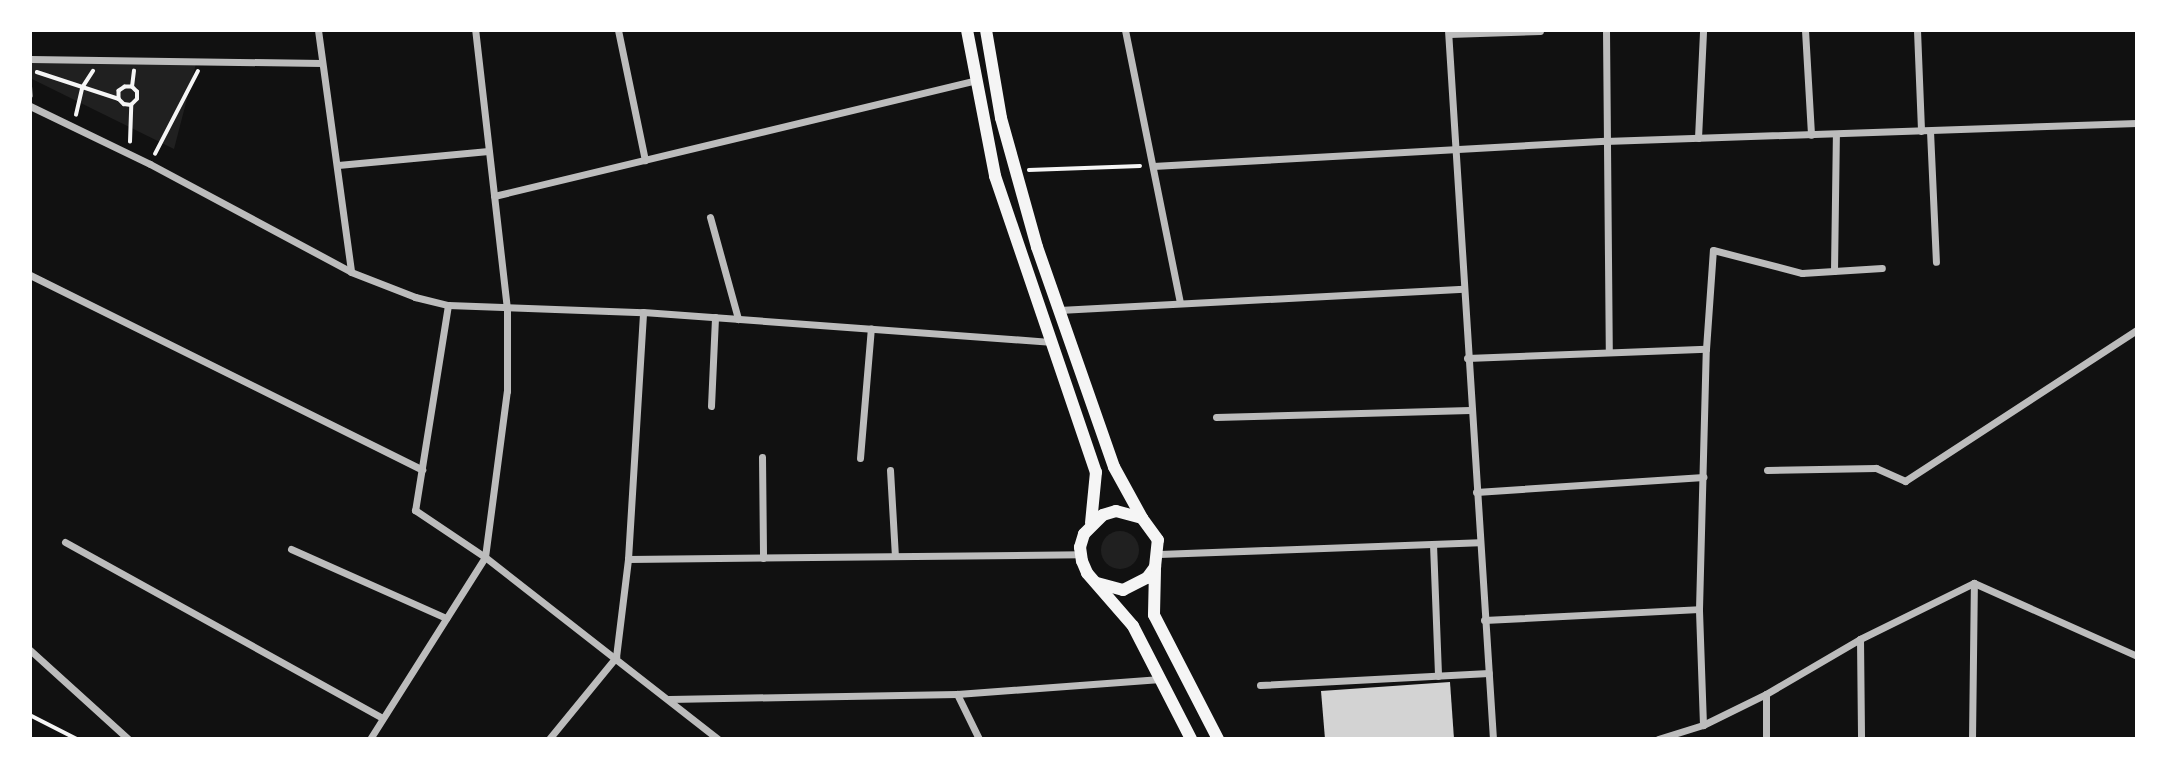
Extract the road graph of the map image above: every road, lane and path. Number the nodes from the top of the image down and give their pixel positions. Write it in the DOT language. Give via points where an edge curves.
graph roads {
  1 [pos="318,30"];
  2 [pos="475,30"];
  3 [pos="618,30"];
  4 [pos="967,30"];
  5 [pos="986,30"];
  6 [pos="1125,30"];
  7 [pos="1606,30"];
  8 [pos="1703,30"];
  9 [pos="1805,30"];
  10 [pos="1917,30"];
  11 [pos="1540,31"];
  12 [pos="1449,32"];
  13 [pos="30,59"];
  14 [pos="100,60"];
  15 [pos="204,60"];
  16 [pos="322,63"];
  17 [pos="30,70"];
  18 [pos="30,77"];
  19 [pos="974,81"];
  20 [pos="82,88"];
  21 [pos="119,99"];
  22 [pos="131,104"];
  23 [pos="31,106"];
  24 [pos="2137,123"];
  25 [pos="73,128"];
  26 [pos="1921,131"];
  27 [pos="1930,131"];
  28 [pos="1836,134"];
  29 [pos="1811,135"];
  30 [pos="1698,138"];
  31 [pos="1605,141"];
  32 [pos="488,151"];
  33 [pos="1455,151"];
  34 [pos="130,155"];
  35 [pos="645,160"];
  36 [pos="150,164"];
  37 [pos="338,165"];
  38 [pos="1153,166"];
  39 [pos="1013,171"];
  40 [pos="494,196"];
  41 [pos="710,217"];
  42 [pos="1936,262"];
  43 [pos="1882,268"];
  44 [pos="1834,271"];
  45 [pos="351,272"];
  46 [pos="30,275"];
  47 [pos="1463,289"];
  48 [pos="1180,302"];
  49 [pos="448,305"];
  50 [pos="507,309"];
  51 [pos="1059,310"];
  52 [pos="643,312"];
  53 [pos="715,317"];
  54 [pos="738,319"];
  55 [pos="871,328"];
  56 [pos="2137,330"];
  57 [pos="1050,342"];
  58 [pos="1706,348"];
  59 [pos="1609,352"];
  60 [pos="1467,358"];
  61 [pos="711,405"];
  62 [pos="1470,410"];
  63 [pos="1216,417"];
  64 [pos="762,457"];
  65 [pos="860,457"];
  66 [pos="422,470"];
  67 [pos="890,470"];
  68 [pos="1767,471"];
  69 [pos="1704,477"];
  70 [pos="1476,492"];
  71 [pos="1142,518"];
  72 [pos="1091,523"];
  73 [pos="65,542"];
  74 [pos="1479,542"];
  75 [pos="1433,544"];
  76 [pos="291,549"];
  77 [pos="1081,554"];
  78 [pos="1159,554"];
  79 [pos="895,556"];
  80 [pos="485,557"];
  81 [pos="763,558"];
  82 [pos="628,559"];
  83 [pos="1155,567"];
  84 [pos="1097,583"];
  85 [pos="1974,583"];
  86 [pos="1699,609"];
  87 [pos="446,618"];
  88 [pos="1483,620"];
  89 [pos="1860,639"];
  90 [pos="30,650"];
  91 [pos="2137,656"];
  92 [pos="616,657"];
  93 [pos="1489,673"];
  94 [pos="1438,676"];
  95 [pos="1160,679"];
  96 [pos="1260,685"];
  97 [pos="957,694"];
  98 [pos="1766,694"];
  99 [pos="669,699"];
  100 [pos="30,715"];
  101 [pos="382,718"];
  102 [pos="1703,725"];
  103 [pos="77,739"];
  104 [pos="128,739"];
  105 [pos="369,739"];
  106 [pos="549,739"];
  107 [pos="718,739"];
  108 [pos="979,739"];
  109 [pos="1191,739"];
  110 [pos="1218,739"];
  111 [pos="1493,739"];
  112 [pos="1658,739"];
  113 [pos="1766,739"];
  114 [pos="1861,739"];
  115 [pos="1972,739"];
  1 -- 16 [label="street"];
  2 -- 32 [label="street"];
  3 -- 35 [label="street"];
  4 -- 19 [label="main road"];
  5 -- 39 [label="main road"];
  6 -- 38 [label="street"];
  7 -- 31 [label="street"];
  8 -- 30 [label="street"];
  9 -- 29 [label="street"];
  10 -- 26 [label="street"];
  11 -- 12 [label="street"];
  12 -- 33 [label="street"];
  13 -- 14 [label="street"];
  14 -- 15 [label="street"];
  14 -- 20 [label="path"];
  15 -- 16 [label="street"];
  15 -- 36 [label="path"];
  16 -- 37 [label="street"];
  17 -- 20 [label="path"];
  18 -- 23 [label="path"];
  19 -- 35 [label="street"];
  19 -- 57 [label="main road" via="995,176"];
  20 -- 21 [label="path"];
  20 -- 25 [label="path"];
  21 -- 22 [label="path"];
  21 -- 22 [label="path" via="119,91 132,87 137,92"];
  22 -- 34 [label="path"];
  23 -- 25 [label="street"];
  24 -- 27 [label="street"];
  25 -- 34 [label="street"];
  26 -- 27 [label="street"];
  26 -- 28 [label="street"];
  27 -- 42 [label="street"];
  28 -- 29 [label="street"];
  28 -- 44 [label="street"];
  29 -- 30 [label="street"];
  30 -- 31 [label="street"];
  31 -- 33 [label="street"];
  31 -- 59 [label="street"];
  32 -- 37 [label="street"];
  32 -- 40 [label="street"];
  33 -- 38 [label="street"];
  33 -- 47 [label="street"];
  34 -- 36 [label="street"];
  35 -- 40 [label="street"];
  36 -- 45 [label="street"];
  37 -- 45 [label="street"];
  38 -- 39 [label="path"];
  38 -- 48 [label="street"];
  39 -- 51 [label="main road"];
  40 -- 50 [label="street"];
  41 -- 54 [label="street"];
  43 -- 44 [label="street"];
  44 -- 58 [label="street" via="1802,273 1713,250"];
  45 -- 49 [label="street"];
  46 -- 66 [label="street"];
  47 -- 48 [label="street"];
  47 -- 60 [label="street"];
  48 -- 51 [label="street"];
  49 -- 50 [label="street"];
  49 -- 66 [label="street"];
  50 -- 52 [label="street"];
  50 -- 80 [label="street" via="507,391"];
  51 -- 71 [label="main road" via="1114,467"];
  52 -- 53 [label="street"];
  52 -- 82 [label="street"];
  53 -- 54 [label="street"];
  53 -- 61 [label="street"];
  54 -- 55 [label="street"];
  55 -- 57 [label="street"];
  55 -- 65 [label="street"];
  56 -- 68 [label="street" via="1905,481 1876,468"];
  57 -- 72 [label="main road" via="1096,472"];
  58 -- 59 [label="street"];
  58 -- 69 [label="street"];
  59 -- 60 [label="street"];
  60 -- 62 [label="street"];
  62 -- 63 [label="street"];
  62 -- 70 [label="street"];
  64 -- 81 [label="street"];
  66 -- 80 [label="street" via="415,510"];
  67 -- 79 [label="street"];
  69 -- 70 [label="street"];
  69 -- 86 [label="street"];
  70 -- 74 [label="street"];
  71 -- 72 [label="main road" via="1116,511"];
  71 -- 78 [label="main road" via="1152,527"];
  72 -- 77 [label="main road"];
  73 -- 101 [label="street"];
  74 -- 75 [label="street"];
  74 -- 88 [label="street"];
  75 -- 78 [label="street"];
  75 -- 94 [label="street"];
  76 -- 87 [label="street"];
  77 -- 79 [label="street"];
  77 -- 84 [label="main road" via="1087,573"];
  78 -- 83 [label="main road"];
  79 -- 81 [label="street"];
  80 -- 87 [label="street"];
  80 -- 92 [label="street"];
  81 -- 82 [label="street"];
  82 -- 92 [label="street"];
  83 -- 84 [label="main road" via="1147,578 1123,590"];
  83 -- 110 [label="main road" via="1154,615"];
  84 -- 95 [label="main road" via="1133,626"];
  85 -- 89 [label="street"];
  85 -- 91 [label="street"];
  85 -- 115 [label="street"];
  86 -- 88 [label="street"];
  86 -- 102 [label="street"];
  87 -- 101 [label="street"];
  88 -- 93 [label="street"];
  89 -- 98 [label="street"];
  89 -- 114 [label="street"];
  90 -- 104 [label="street"];
  92 -- 99 [label="street"];
  92 -- 106 [label="street"];
  93 -- 94 [label="street"];
  93 -- 111 [label="street"];
  94 -- 96 [label="street"];
  95 -- 97 [label="street"];
  95 -- 109 [label="main road"];
  97 -- 99 [label="street"];
  97 -- 108 [label="street"];
  98 -- 102 [label="street"];
  98 -- 113 [label="street"];
  99 -- 107 [label="street"];
  100 -- 103 [label="path"];
  101 -- 105 [label="street"];
  102 -- 112 [label="street"];
}
